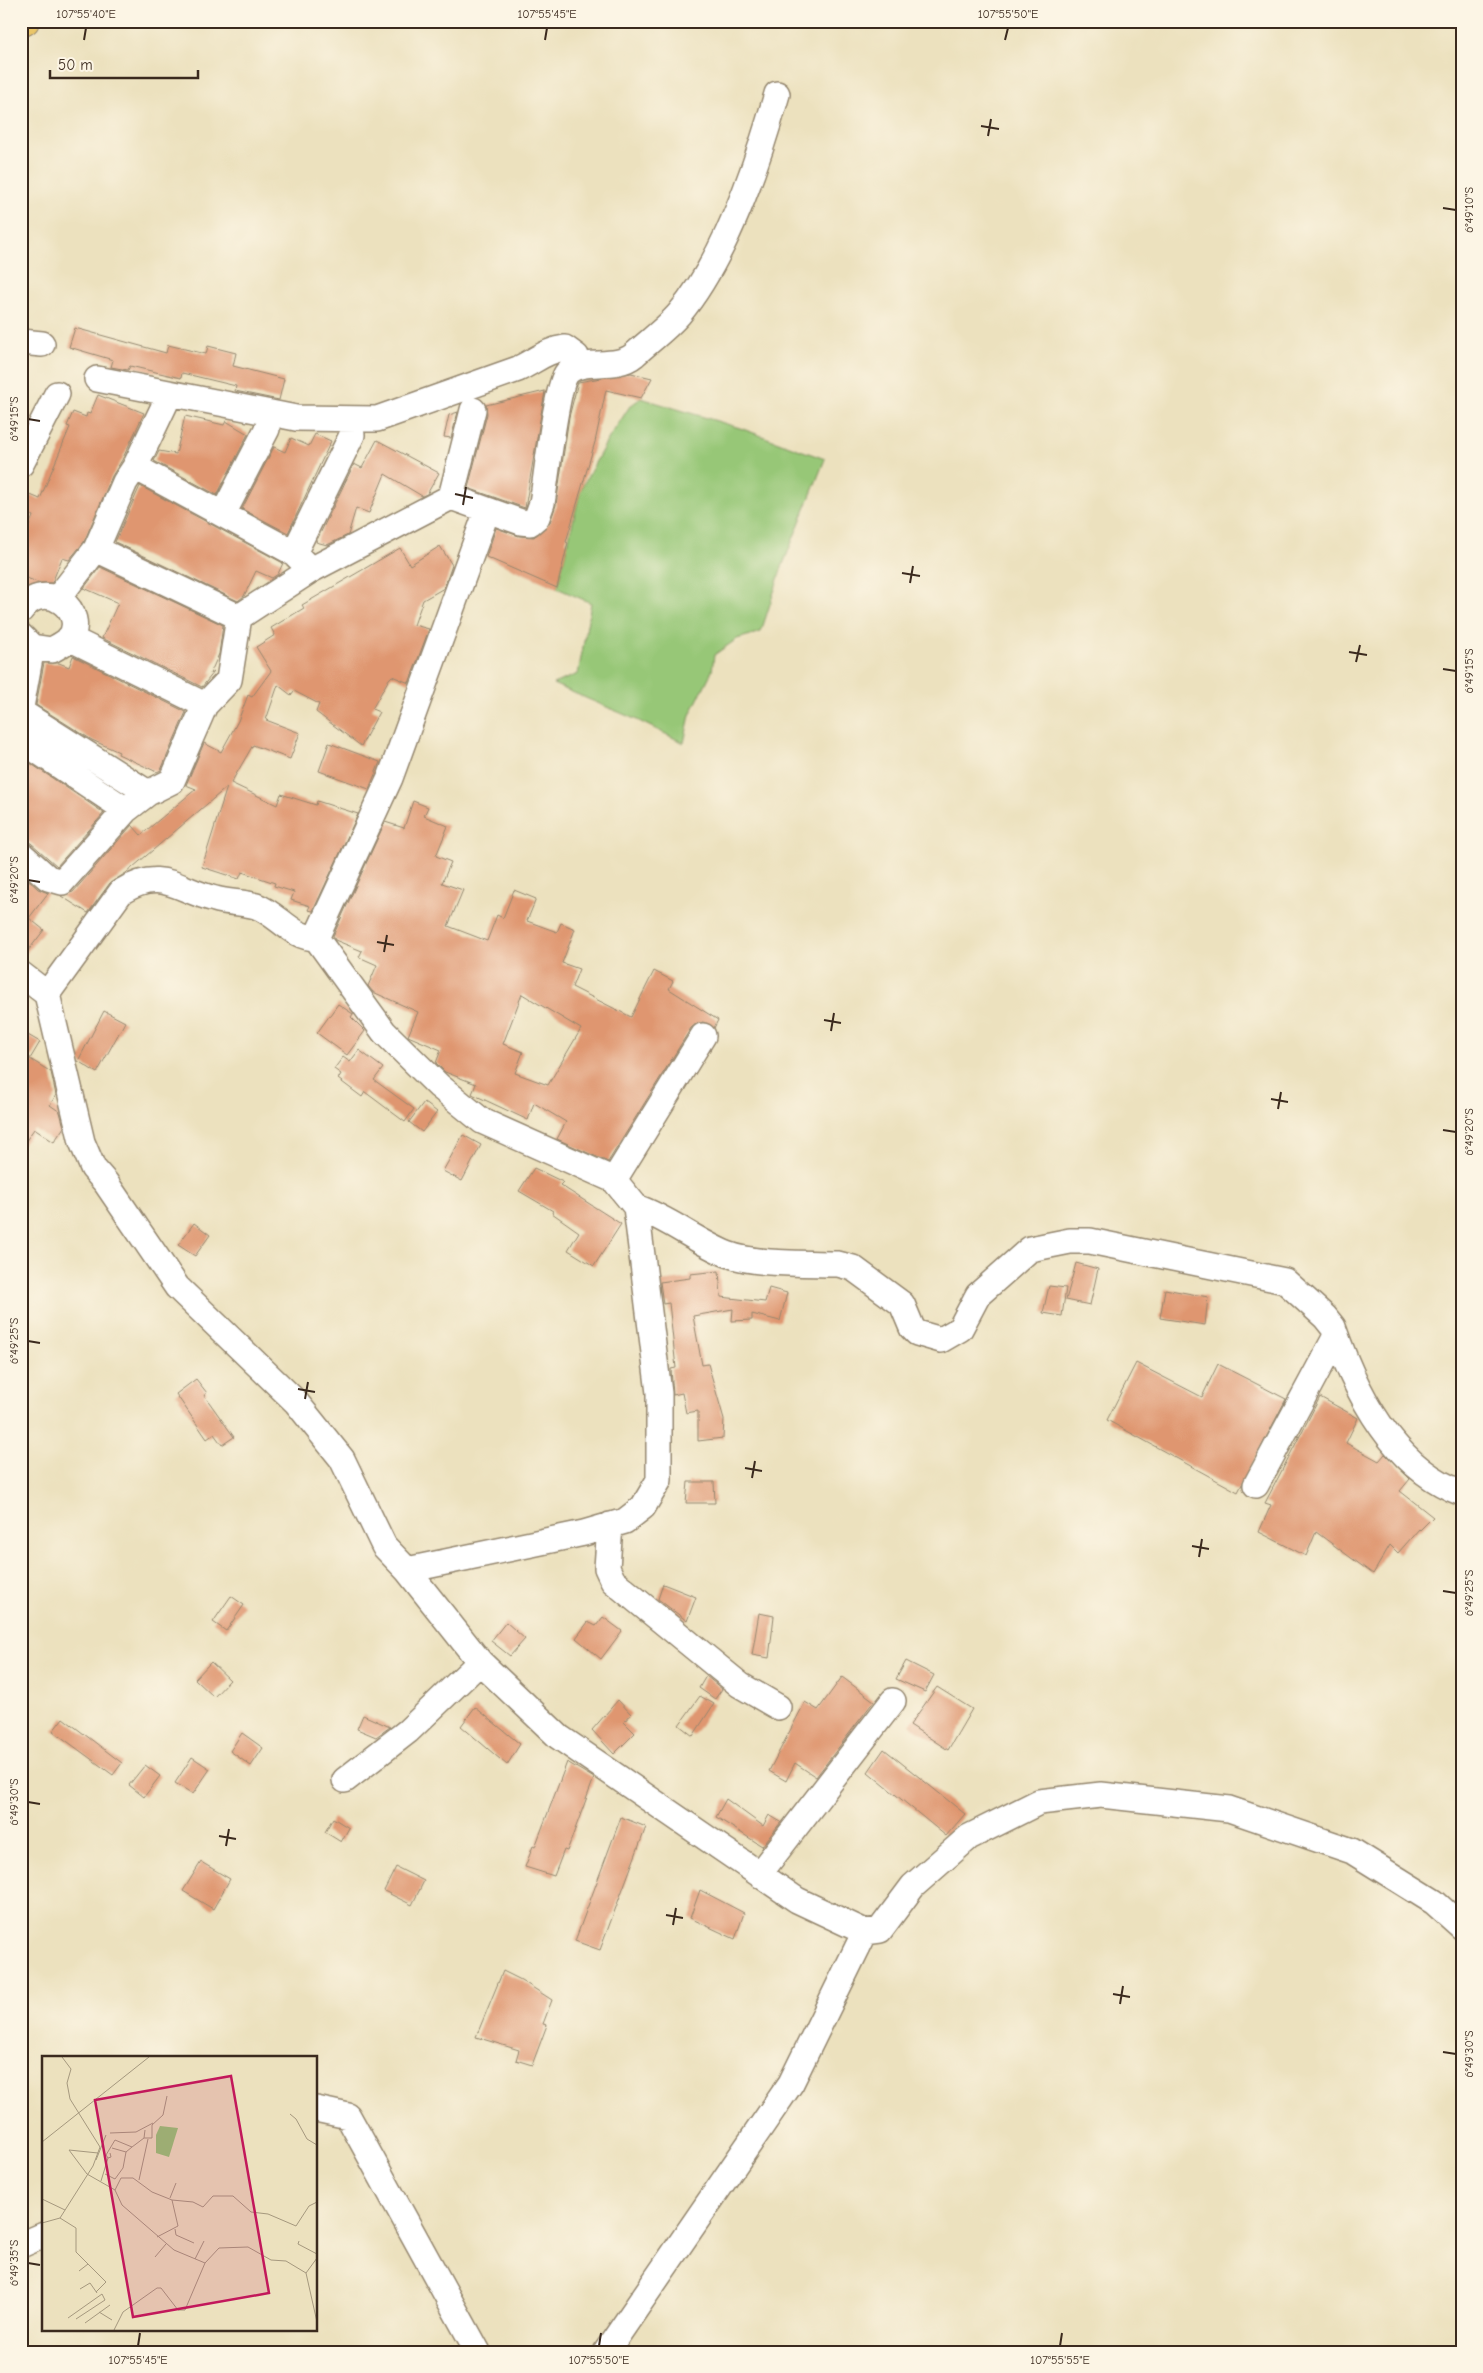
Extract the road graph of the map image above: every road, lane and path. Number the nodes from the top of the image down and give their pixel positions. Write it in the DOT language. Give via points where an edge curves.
graph roads {
  1 [pos="25,21"];
  2 [pos="21,23"];
  3 [pos="777,94"];
  4 [pos="574,367"];
  5 [pos="97,379"];
  6 [pos="57,394"];
  7 [pos="165,404"];
  8 [pos="473,410"];
  9 [pos="267,428"];
  10 [pos="352,435"];
  11 [pos="21,464"];
  12 [pos="136,468"];
  13 [pos="451,497"];
  14 [pos="487,511"];
  15 [pos="223,514"];
  16 [pos="96,548"];
  17 [pos="294,553"];
  18 [pos="312,570"];
  19 [pos="58,598"];
  20 [pos="23,604"];
  21 [pos="238,617"];
  22 [pos="69,638"];
  23 [pos="27,642"];
  24 [pos="205,705"];
  25 [pos="21,707"];
  26 [pos="21,712"];
  27 [pos="21,740"];
  28 [pos="148,793"];
  29 [pos="126,810"];
  30 [pos="21,854"];
  31 [pos="316,938"];
  32 [pos="21,974"];
  33 [pos="47,994"];
  34 [pos="702,1036"];
  35 [pos="614,1180"];
  36 [pos="636,1207"];
  37 [pos="1336,1336"];
  38 [pos="1256,1485"];
  39 [pos="1462,1493"];
  40 [pos="610,1525"];
  41 [pos="407,1570"];
  42 [pos="480,1662"];
  43 [pos="893,1701"];
  44 [pos="778,1708"];
  45 [pos="345,1780"];
  46 [pos="760,1873"];
  47 [pos="1462,1927"];
  48 [pos="865,1932"];
  49 [pos="318,2109"];
  50 [pos="42,2235"];
  51 [pos="21,2245"];
  52 [pos="478,2352"];
  53 [pos="606,2352"];
  1 -- 2 [label="highway"];
  3 -- 4 [label="street" via="759,157 737,209 698,289 678,316 625,362"];
  4 -- 5 [label="street" via="576,356 565,348 552,350 507,373 377,419 296,418"];
  4 -- 14 [label="street" via="565,375 537,517 530,524"];
  6 -- 11 [label="street"];
  7 -- 12 [label="street"];
  8 -- 13 [label="street"];
  9 -- 15 [label="street"];
  10 -- 17 [label="street"];
  12 -- 15 [label="street"];
  12 -- 16 [label="street" via="125,482"];
  13 -- 14 [label="street"];
  13 -- 18 [label="street"];
  14 -- 31 [label="street" via="390,778"];
  15 -- 17 [label="street"];
  16 -- 19 [label="street"];
  16 -- 21 [label="street"];
  17 -- 18 [label="street"];
  18 -- 21 [label="street"];
  19 -- 20 [label="street" via="41,595"];
  19 -- 22 [label="street" via="70,608 74,623"];
  21 -- 24 [label="street" via="229,680"];
  22 -- 23 [label="street" via="52,650"];
  22 -- 24 [label="street"];
  23 -- 25 [label="street"];
  24 -- 28 [label="street" via="172,781"];
  26 -- 28 [label="street"];
  27 -- 29 [label="street"];
  28 -- 29 [label="street"];
  29 -- 30 [label="street" via="62,882 48,878"];
  31 -- 33 [label="street" via="305,938 257,906 214,899 163,881 137,882 121,892"];
  31 -- 35 [label="street" via="384,1032 439,1086 482,1120"];
  32 -- 33 [label="street"];
  33 -- 41 [label="street" via="82,1142 92,1168 106,1183 177,1288 296,1402 342,1459 384,1546"];
  34 -- 35 [label="street"];
  35 -- 36 [label="street"];
  36 -- 37 [label="street" via="664,1218 720,1251 742,1259 838,1264 853,1268 902,1304 912,1328 932,1339 942,1340 960,1329 978,1295 1030,1249 1070,1241 1090,1241 1285,1281 1325,1317"];
  36 -- 40 [label="street" via="659,1393 659,1480 643,1507 625,1521"];
  37 -- 38 [label="street"];
  37 -- 39 [label="street" via="1366,1404 1388,1436 1440,1485"];
  40 -- 41 [label="street"];
  40 -- 44 [label="street" via="607,1568 613,1581 740,1685"];
  41 -- 42 [label="street"];
  42 -- 45 [label="street" via="408,1731"];
  42 -- 46 [label="street" via="559,1737"];
  43 -- 46 [label="street"];
  46 -- 48 [label="street" via="797,1900"];
  47 -- 48 [label="street" via="1434,1902 1352,1851 1229,1809 1101,1795 1039,1802 969,1837 913,1886 880,1930"];
  48 -- 53 [label="street" via="791,2083"];
  49 -- 52 [label="street" via="348,2116"];
  50 -- 51 [label="street"];
}
